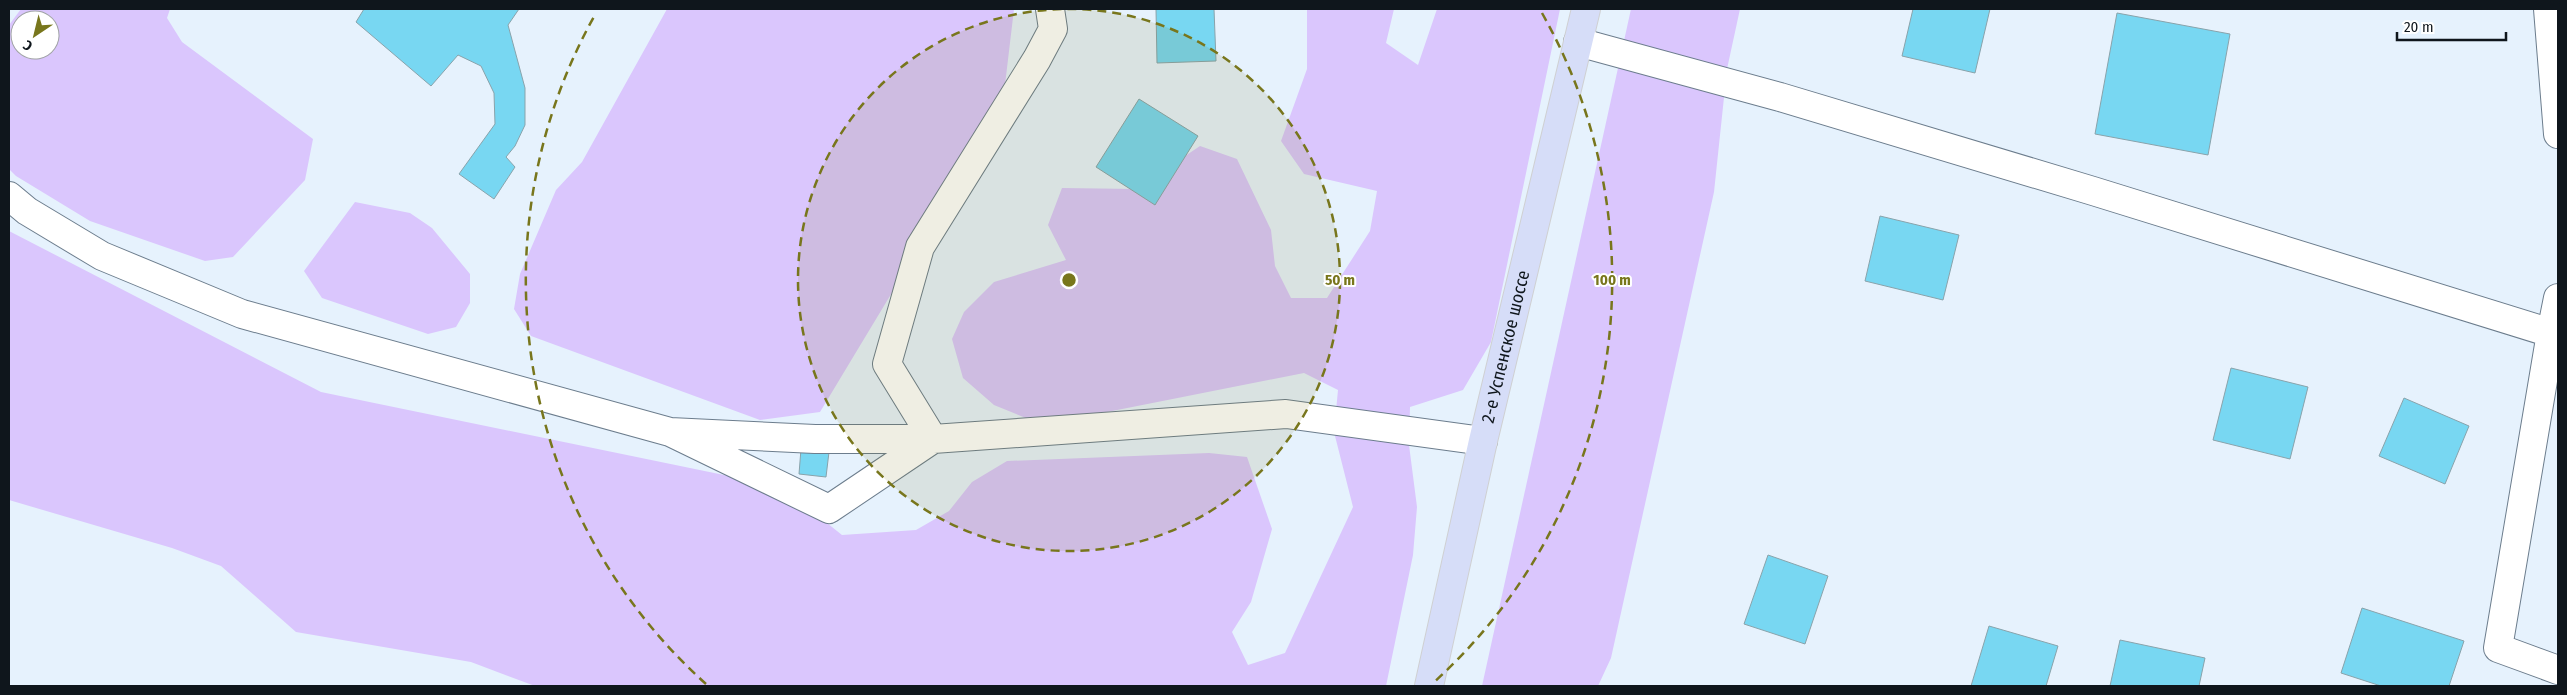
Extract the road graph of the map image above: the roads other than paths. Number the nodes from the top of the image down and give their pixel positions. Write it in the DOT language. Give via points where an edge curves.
graph roads {
  1 [pos="1050,9"];
  2 [pos="1586,9"];
  3 [pos="2548,9"];
  4 [pos="1578,42"];
  5 [pos="2558,134"];
  6 [pos="9,196"];
  7 [pos="2558,298"];
  8 [pos="2551,333"];
  9 [pos="670,432"];
  10 [pos="933,439"];
  11 [pos="1483,441"];
  12 [pos="2558,670"];
  13 [pos="1429,686"];
  1 -- 10 [label="street" via="1052,29 1037,59 920,247 887,364"];
  2 -- 4 [label="main road, 2-е Успенское шоссе"];
  3 -- 5 [label="street"];
  4 -- 8 [label="street" via="1780,97"];
  4 -- 11 [label="main road, 2-е Успенское шоссе"];
  6 -- 9 [label="street" via="27,211 102,256 242,314"];
  7 -- 8 [label="street"];
  8 -- 12 [label="street" via="2498,648"];
  9 -- 10 [label="street" via="815,440"];
  9 -- 10 [label="street" via="830,509"];
  10 -- 11 [label="street" via="1286,414"];
  11 -- 13 [label="main road, 2-е Успенское шоссе"];
}
